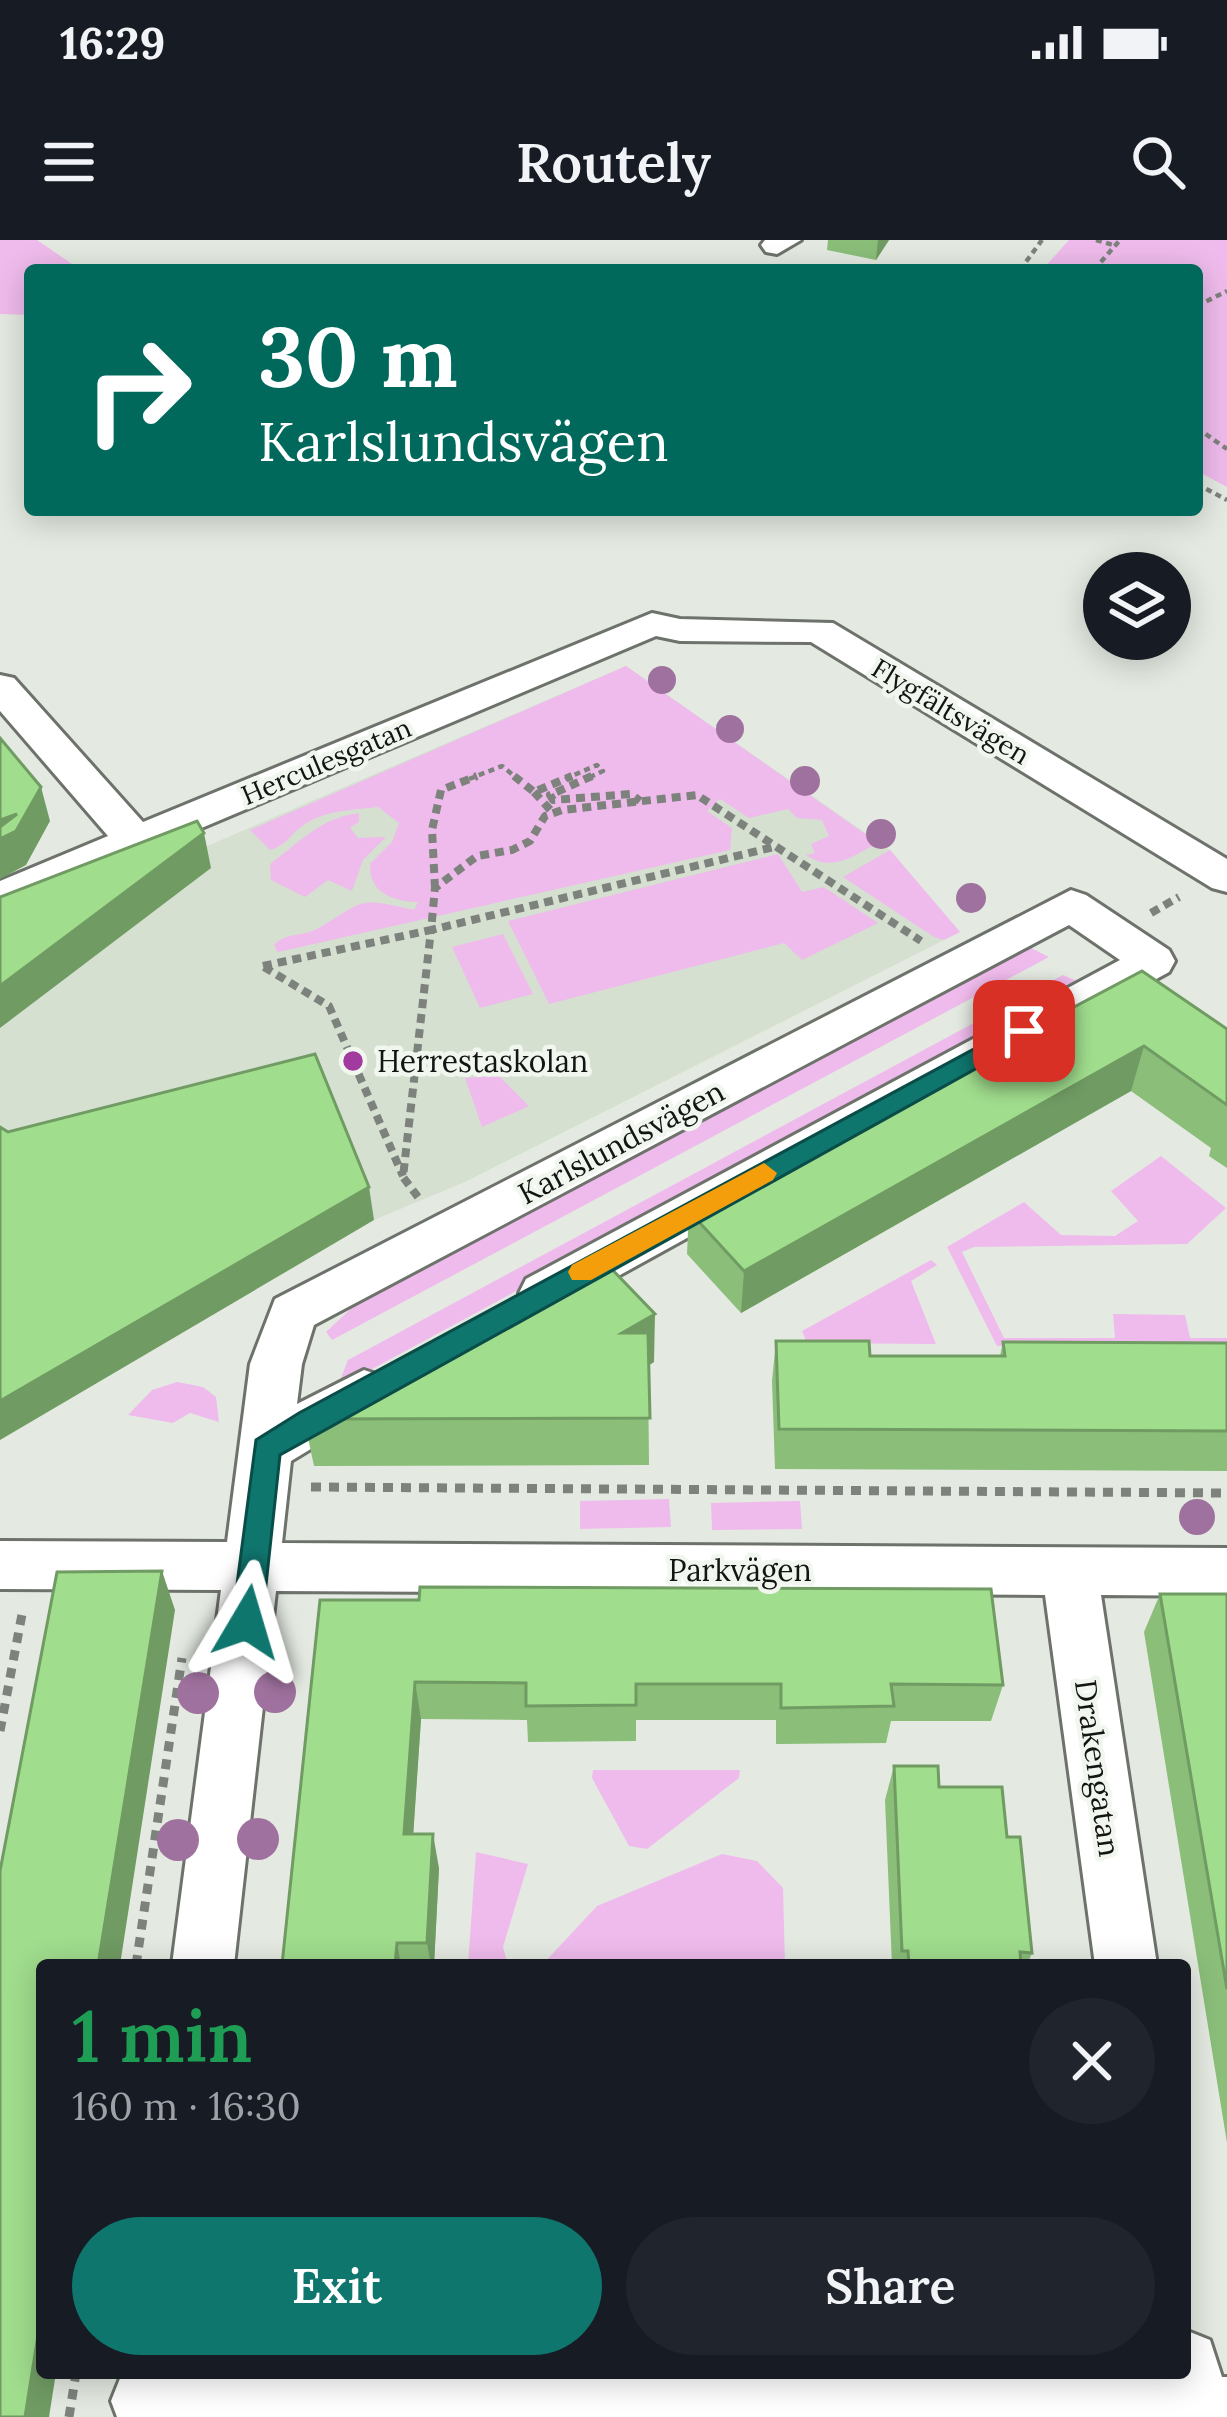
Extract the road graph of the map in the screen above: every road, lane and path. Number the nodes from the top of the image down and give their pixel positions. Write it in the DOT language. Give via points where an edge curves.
graph roads {
  1 [pos="1096,240"];
  2 [pos="1118,243"];
  3 [pos="652,624"];
  4 [pos="0,687"];
  5 [pos="534,792"];
  6 [pos="641,802"];
  7 [pos="553,813"];
  8 [pos="136,841"];
  9 [pos="776,846"];
  10 [pos="1227,878"];
  11 [pos="435,888"];
  12 [pos="0,898"];
  13 [pos="431,930"];
  14 [pos="930,947"];
  15 [pos="403,1177"];
  16 [pos="422,1202"];
  17 [pos="507,1313"];
  18 [pos="404,1370"];
  19 [pos="266,1449"];
  20 [pos="311,1487"];
  21 [pos="1227,1493"];
  22 [pos="254,1567"];
  23 [pos="1070,1572"];
  24 [pos="1227,1573"];
  25 [pos="13,1582"];
  26 [pos="184,1644"];
  27 [pos="0,1731"];
  28 [pos="137,1959"];
  29 [pos="203,1959"];
  30 [pos="1125,1959"];
  31 [pos="75,2379"];
  32 [pos="147,2397"];
  33 [pos="1199,2402"];
  34 [pos="69,2417"];
  1 -- 2 [label="path"];
  3 -- 8 [label="street, Herculesgatan"];
  3 -- 10 [label="street, Flygfältsvägen" via="819,631"];
  4 -- 8 [label="street"];
  5 -- 6 [label="path" via="597,765 603,771 553,800 631,794"];
  5 -- 7 [label="path"];
  5 -- 11 [label="path" via="502,766 441,790 432,830"];
  6 -- 7 [label="path"];
  6 -- 9 [label="path" via="697,795"];
  7 -- 11 [label="path" via="530,841 477,856"];
  8 -- 12 [label="street, Herculesgatan"];
  9 -- 13 [label="path"];
  9 -- 14 [label="path"];
  11 -- 13 [label="path"];
  13 -- 15 [label="path"];
  13 -- 15 [label="path" via="263,966 329,1006"];
  15 -- 16 [label="path"];
  17 -- 19 [label="street, Karlslundsvägen" via="1153,961 1071,905 293,1313 276,1364"];
  18 -- 19 [label="street"];
  19 -- 22 [label="street, Karlslundsvägen"];
  20 -- 21 [label="path"];
  22 -- 23 [label="street, Parkvägen"];
  22 -- 25 [label="street"];
  22 -- 29 [label="street, Karlslundsvägen"];
  23 -- 24 [label="street, Parkvägen"];
  23 -- 30 [label="street, Drakengatan"];
  25 -- 27 [label="path"];
  26 -- 28 [label="path"];
  31 -- 34 [label="path"];
  32 -- 33 [label="street"];
}
